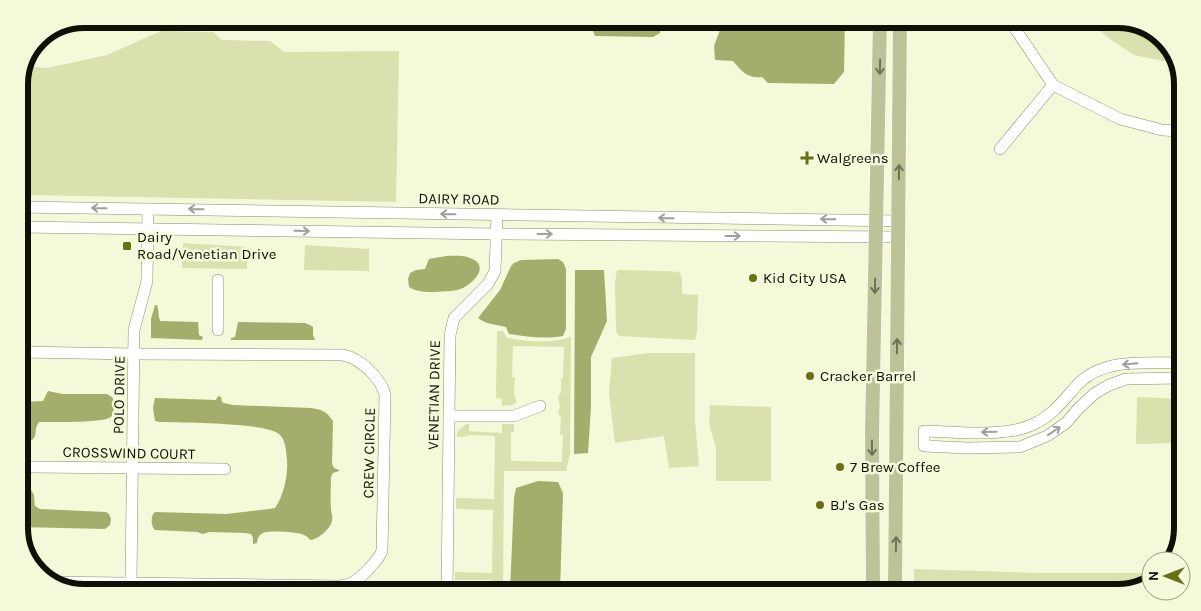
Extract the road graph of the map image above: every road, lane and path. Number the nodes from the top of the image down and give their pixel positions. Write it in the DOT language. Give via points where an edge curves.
graph roads {
  1 [pos="880,28"];
  2 [pos="900,28"];
  3 [pos="1015,28"];
  4 [pos="1053,85"];
  5 [pos="1173,131"];
  6 [pos="1000,149"];
  7 [pos="28,207"];
  8 [pos="148,209"];
  9 [pos="496,215"];
  10 [pos="590,216"];
  11 [pos="611,217"];
  12 [pos="877,220"];
  13 [pos="899,221"];
  14 [pos="28,226"];
  15 [pos="148,229"];
  16 [pos="497,234"];
  17 [pos="611,235"];
  18 [pos="632,235"];
  19 [pos="876,237"];
  20 [pos="898,238"];
  21 [pos="218,280"];
  22 [pos="218,330"];
  23 [pos="28,352"];
  24 [pos="134,354"];
  25 [pos="1174,362"];
  26 [pos="1174,378"];
  27 [pos="540,406"];
  28 [pos="449,416"];
  29 [pos="33,467"];
  30 [pos="133,468"];
  31 [pos="225,469"];
  32 [pos="72,582"];
  33 [pos="131,582"];
  34 [pos="236,584"];
  35 [pos="351,584"];
  36 [pos="447,584"];
  37 [pos="873,584"];
  38 [pos="895,584"];
  1 -- 12 [label="main road, one-way"];
  13 -- 2 [label="main road, one-way"];
  3 -- 4 [label="street"];
  4 -- 5 [label="street" via="1120,119"];
  4 -- 6 [label="street"];
  8 -- 7 [label="street, DAIRY ROAD, one-way"];
  9 -- 8 [label="street, DAIRY ROAD, one-way"];
  8 -- 15 [label="street, POLO DRIVE"];
  9 -- 10 [label="street, DAIRY ROAD"];
  9 -- 16 [label="street, VENETIAN DRIVE"];
  10 -- 11 [label="street, DAIRY ROAD"];
  10 -- 17 [label="street"];
  12 -- 11 [label="street, DAIRY ROAD, one-way"];
  11 -- 18 [label="street"];
  12 -- 13 [label="street, DAIRY ROAD"];
  12 -- 19 [label="main road"];
  13 -- 20 [label="main road"];
  14 -- 15 [label="street"];
  15 -- 16 [label="street, one-way"];
  15 -- 24 [label="street, POLO DRIVE" via="147,280 134,330"];
  16 -- 17 [label="street, one-way"];
  16 -- 28 [label="street, VENETIAN DRIVE" via="495,270 488,284 454,318 450,334"];
  17 -- 18 [label="street"];
  18 -- 19 [label="street, one-way"];
  19 -- 20 [label="street"];
  19 -- 37 [label="main road, one-way"];
  38 -- 20 [label="main road, one-way"];
  21 -- 22 [label="street"];
  23 -- 24 [label="street, CREW CIRCLE"];
  24 -- 30 [label="street, POLO DRIVE"];
  24 -- 35 [label="street, CREW CIRCLE" via="343,355 360,361 372,373 385,395 382,551"];
  25 -- 26 [label="street, one-way" via="1111,366 1080,382 1049,416 1032,425 1011,431 924,431 924,446 1020,447 1047,436 1066,423 1094,394 1109,385 1126,379"];
  27 -- 28 [label="street" via="514,416"];
  28 -- 36 [label="street, VENETIAN DRIVE"];
  29 -- 30 [label="street, CROSSWIND COURT"];
  30 -- 31 [label="street, CROSSWIND COURT"];
  30 -- 33 [label="street, POLO DRIVE"];
  32 -- 33 [label="street, CREW CIRCLE"];
  33 -- 34 [label="street, CREW CIRCLE"];
}
